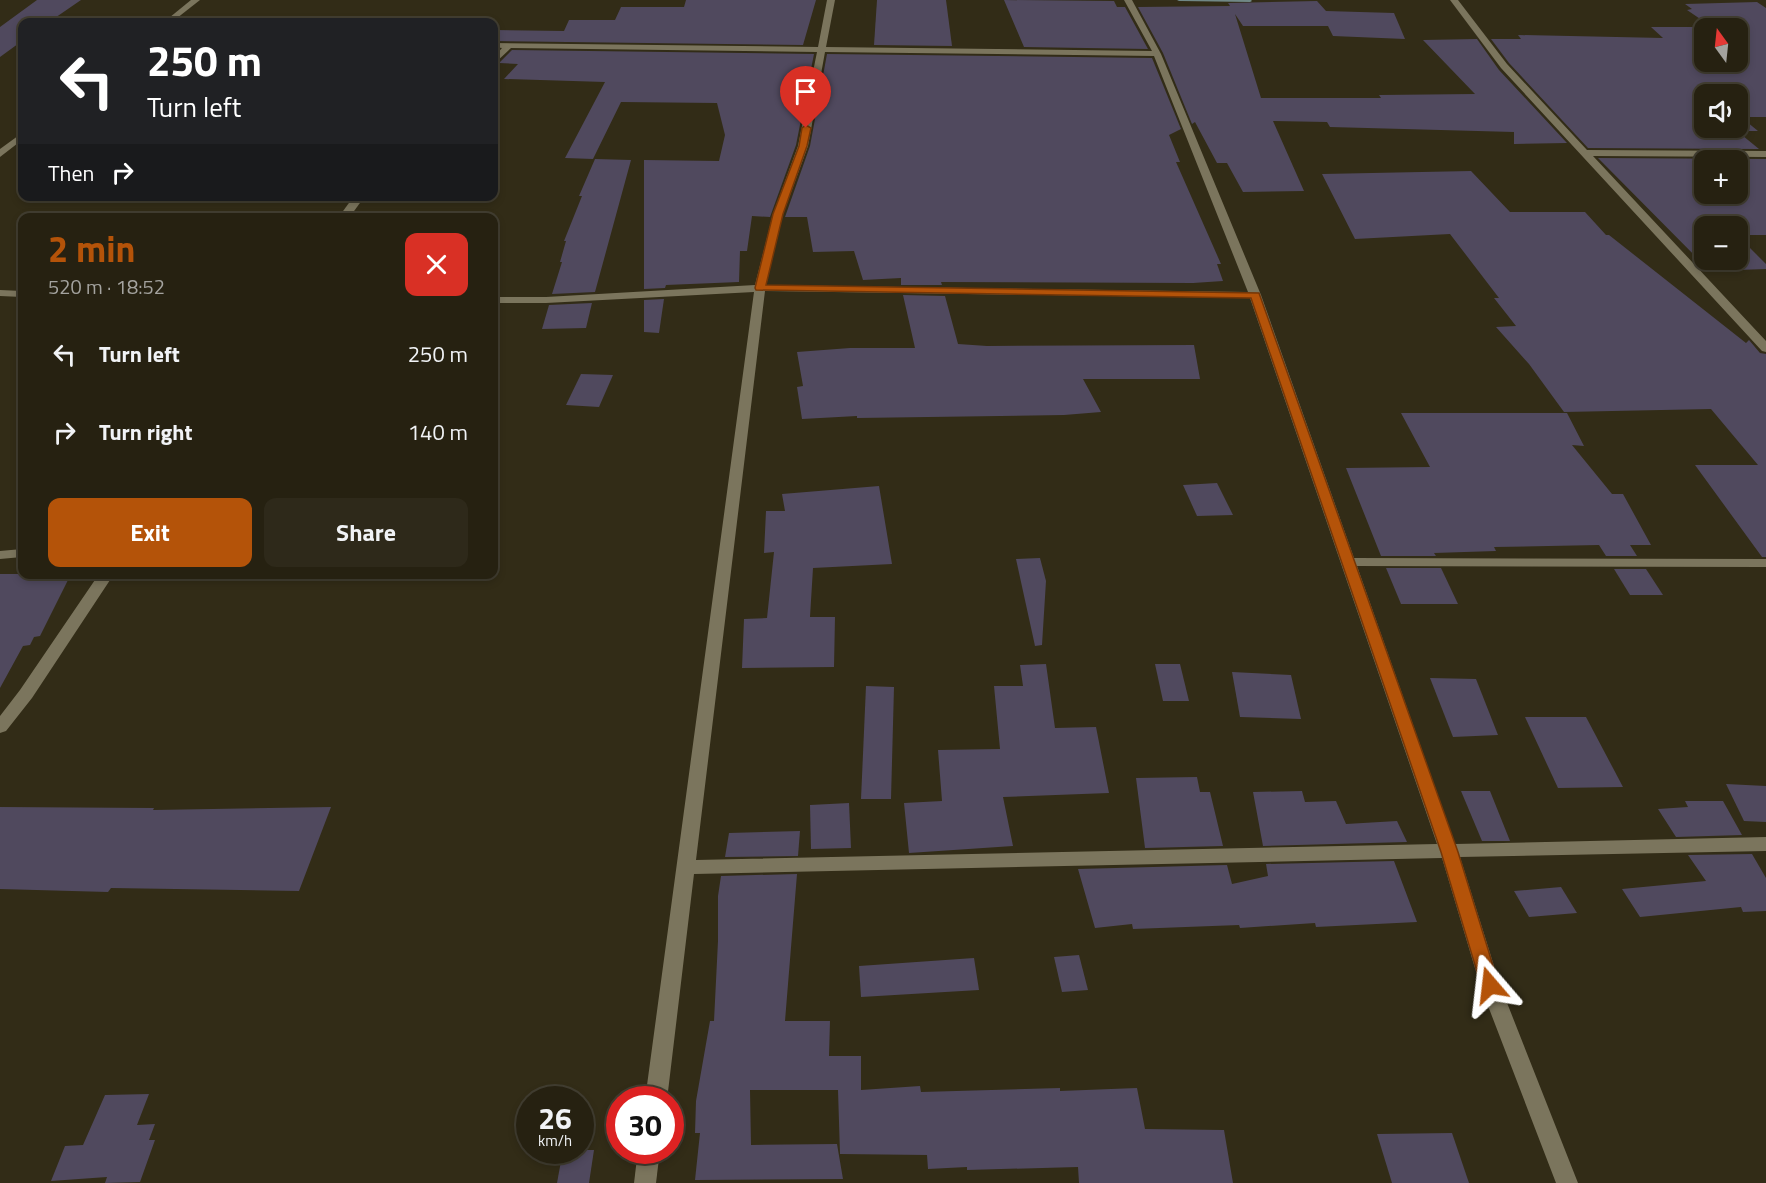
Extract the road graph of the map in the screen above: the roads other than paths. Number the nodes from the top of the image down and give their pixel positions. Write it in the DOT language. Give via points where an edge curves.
graph roads {
  1 [pos="196,0"];
  2 [pos="831,0"];
  3 [pos="1128,0"];
  4 [pos="1454,0"];
  5 [pos="173,18"];
  6 [pos="498,45"];
  7 [pos="509,45"];
  8 [pos="821,50"];
  9 [pos="1157,54"];
  10 [pos="498,57"];
  11 [pos="18,139"];
  12 [pos="1584,153"];
  13 [pos="0,154"];
  14 [pos="1766,154"];
  15 [pos="356,201"];
  16 [pos="347,213"];
  17 [pos="760,288"];
  18 [pos="0,293"];
  19 [pos="18,294"];
  20 [pos="1255,295"];
  21 [pos="498,300"];
  22 [pos="1766,348"];
  23 [pos="18,553"];
  24 [pos="0,555"];
  25 [pos="1349,562"];
  26 [pos="1766,564"];
  27 [pos="104,579"];
  28 [pos="0,727"];
  29 [pos="1766,844"];
  30 [pos="1449,852"];
  31 [pos="685,867"];
  32 [pos="658,1086"];
  33 [pos="647,1164"];
  34 [pos="645,1183"];
  35 [pos="1567,1183"];
  1 -- 5 [label="street"];
  2 -- 8 [label="street"];
  3 -- 9 [label="street"];
  4 -- 12 [label="street" via="1504,66"];
  6 -- 7 [label="street"];
  7 -- 8 [label="street"];
  7 -- 10 [label="street"];
  8 -- 9 [label="street"];
  8 -- 17 [label="street" via="803,146 778,214"];
  9 -- 20 [label="street"];
  11 -- 13 [label="street"];
  12 -- 14 [label="street"];
  12 -- 22 [label="street"];
  15 -- 16 [label="street"];
  17 -- 20 [label="street"];
  17 -- 21 [label="street"];
  17 -- 31 [label="street"];
  18 -- 19 [label="street"];
  20 -- 25 [label="street"];
  23 -- 24 [label="street"];
  25 -- 26 [label="street"];
  25 -- 30 [label="street"];
  27 -- 28 [label="street"];
  29 -- 30 [label="street"];
  30 -- 31 [label="street"];
  30 -- 35 [label="street" via="1490,985"];
  31 -- 32 [label="street"];
  33 -- 34 [label="street"];
}
